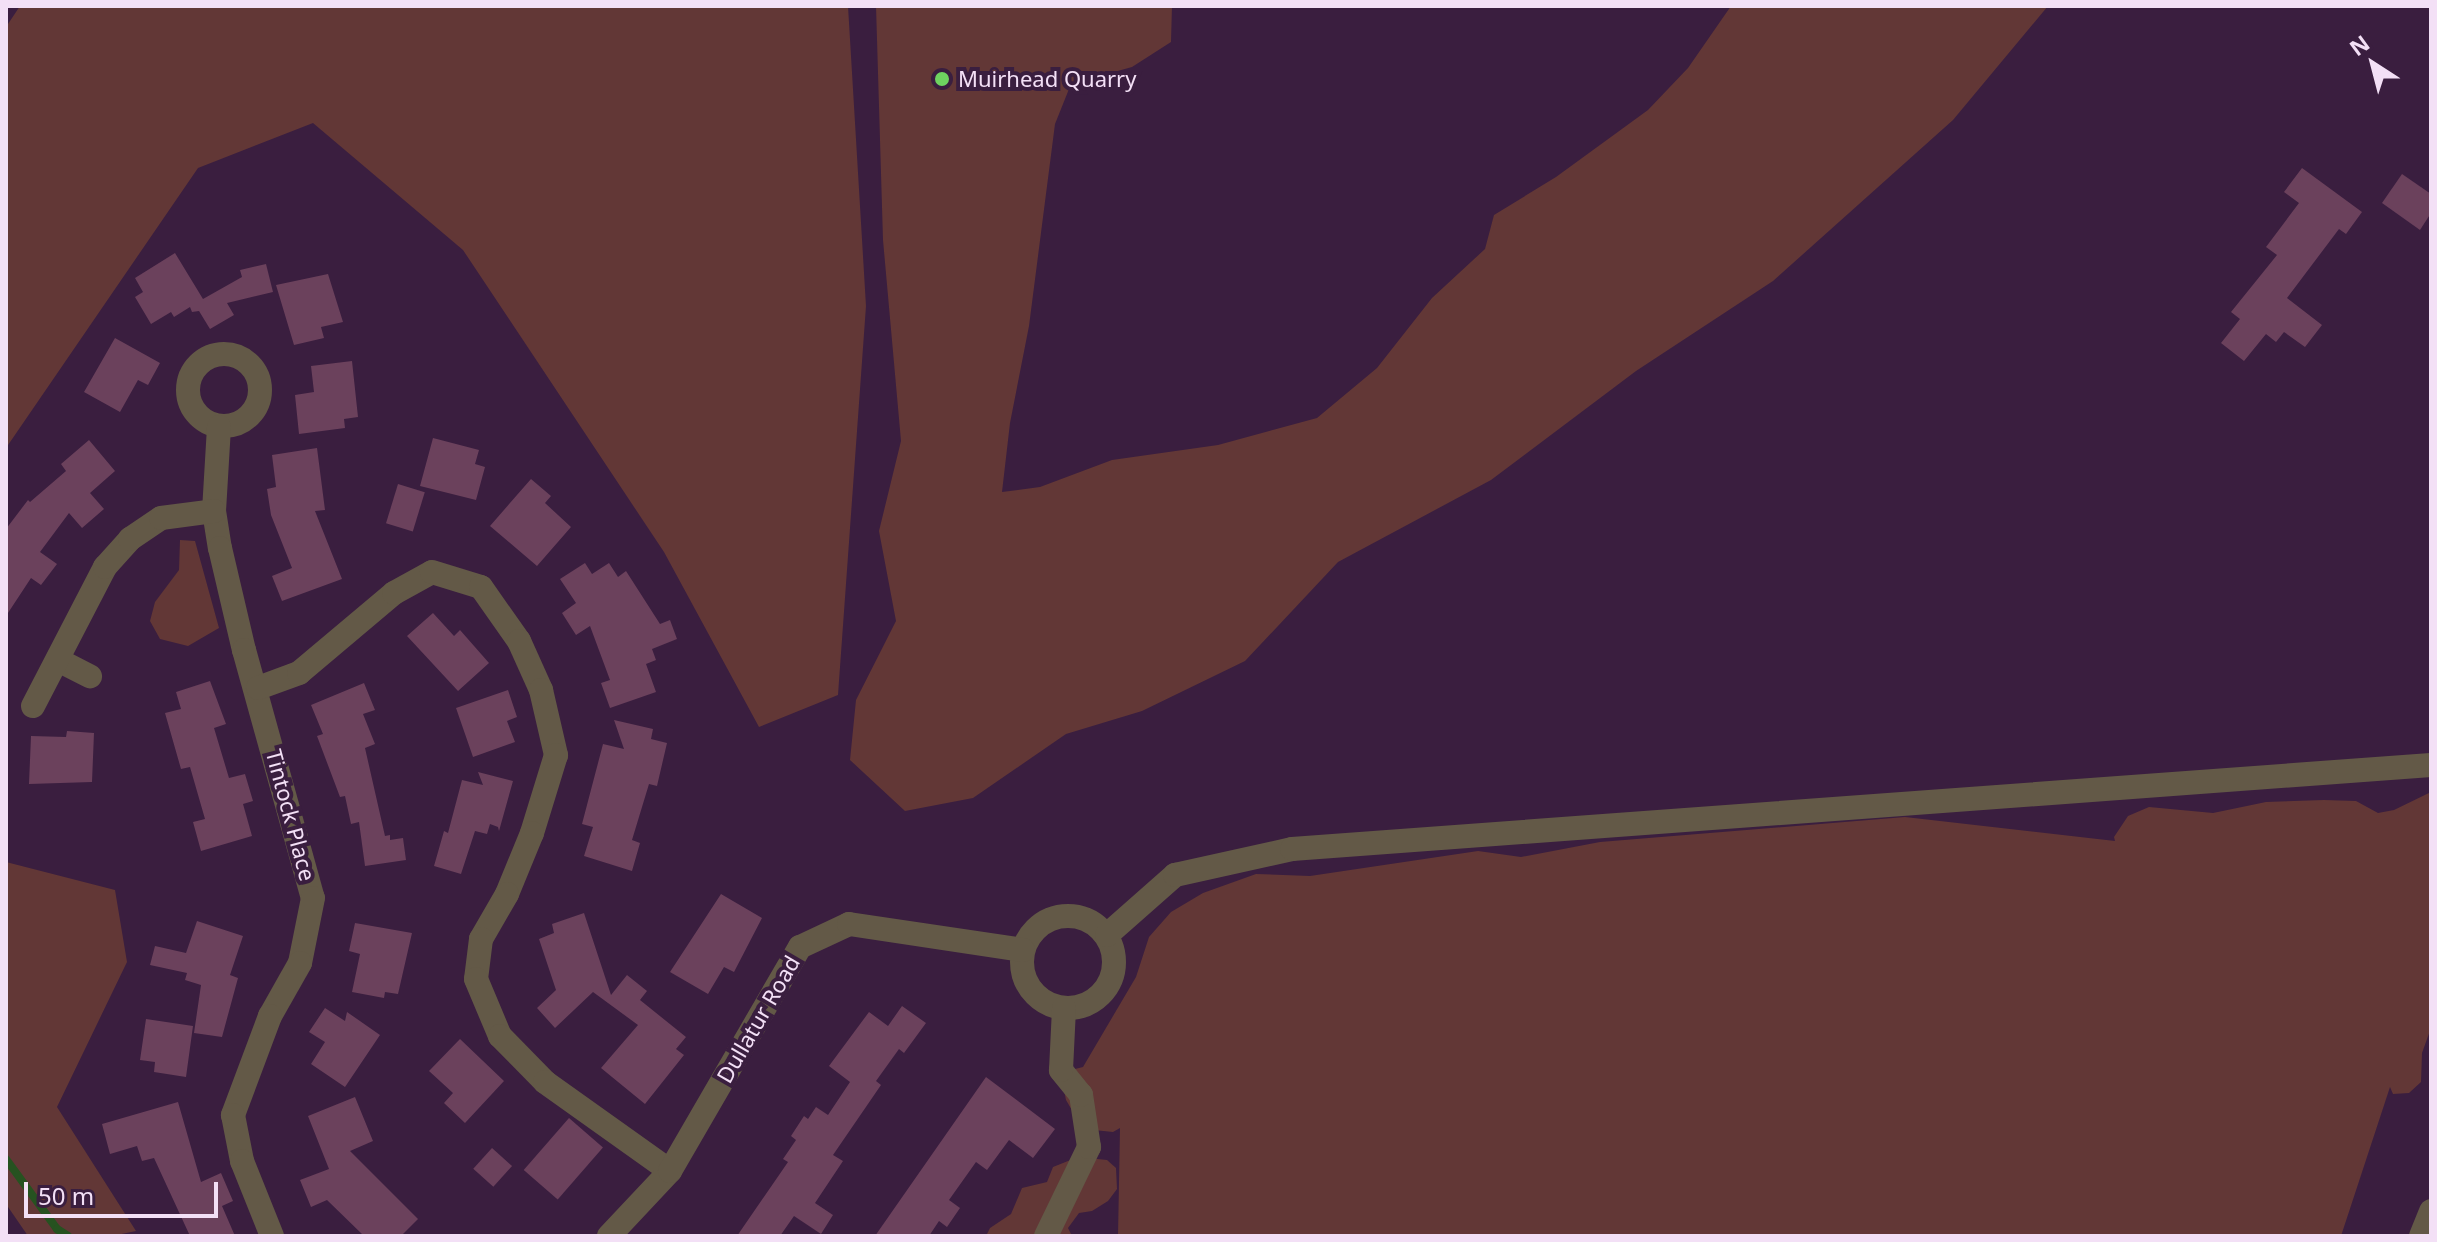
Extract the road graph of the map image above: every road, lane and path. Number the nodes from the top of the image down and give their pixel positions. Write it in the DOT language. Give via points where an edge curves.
graph roads {
  1 [pos="219,427"];
  2 [pos="214,511"];
  3 [pos="58,660"];
  4 [pos="90,676"];
  5 [pos="258,688"];
  6 [pos="33,706"];
  7 [pos="2431,765"];
  8 [pos="1107,935"];
  9 [pos="1023,950"];
  10 [pos="1064,1008"];
  11 [pos="670,1171"];
  12 [pos="2431,1211"];
  13 [pos="272,1236"];
  14 [pos="609,1236"];
  15 [pos="1046,1236"];
  16 [pos="2421,1236"];
  1 -- 2 [label="street, Tintock Place"];
  2 -- 3 [label="street" via="161,518 130,539 105,567"];
  2 -- 5 [label="street, Tintock Place" via="244,650"];
  3 -- 4 [label="street"];
  3 -- 6 [label="street"];
  5 -- 11 [label="street" via="299,673 394,593 432,572 481,587 519,641 541,690 556,755 532,833 481,939 476,979 500,1036 545,1082"];
  5 -- 13 [label="street, Tintock Place" via="313,898 300,963 270,1016 233,1115 242,1161"];
  7 -- 8 [label="street" via="1292,849 1175,875"];
  8 -- 9 [label="street" via="1088,919 1051,918"];
  8 -- 10 [label="street" via="1115,967 1111,981 1086,1005"];
  9 -- 10 [label="street" via="1029,986 1042,1000"];
  9 -- 11 [label="street, Dullatur Road" via="849,924 800,947"];
  10 -- 15 [label="street" via="1061,1070 1081,1095 1089,1147"];
  11 -- 14 [label="street, Dullatur Road"];
  12 -- 16 [label="street"];
}
